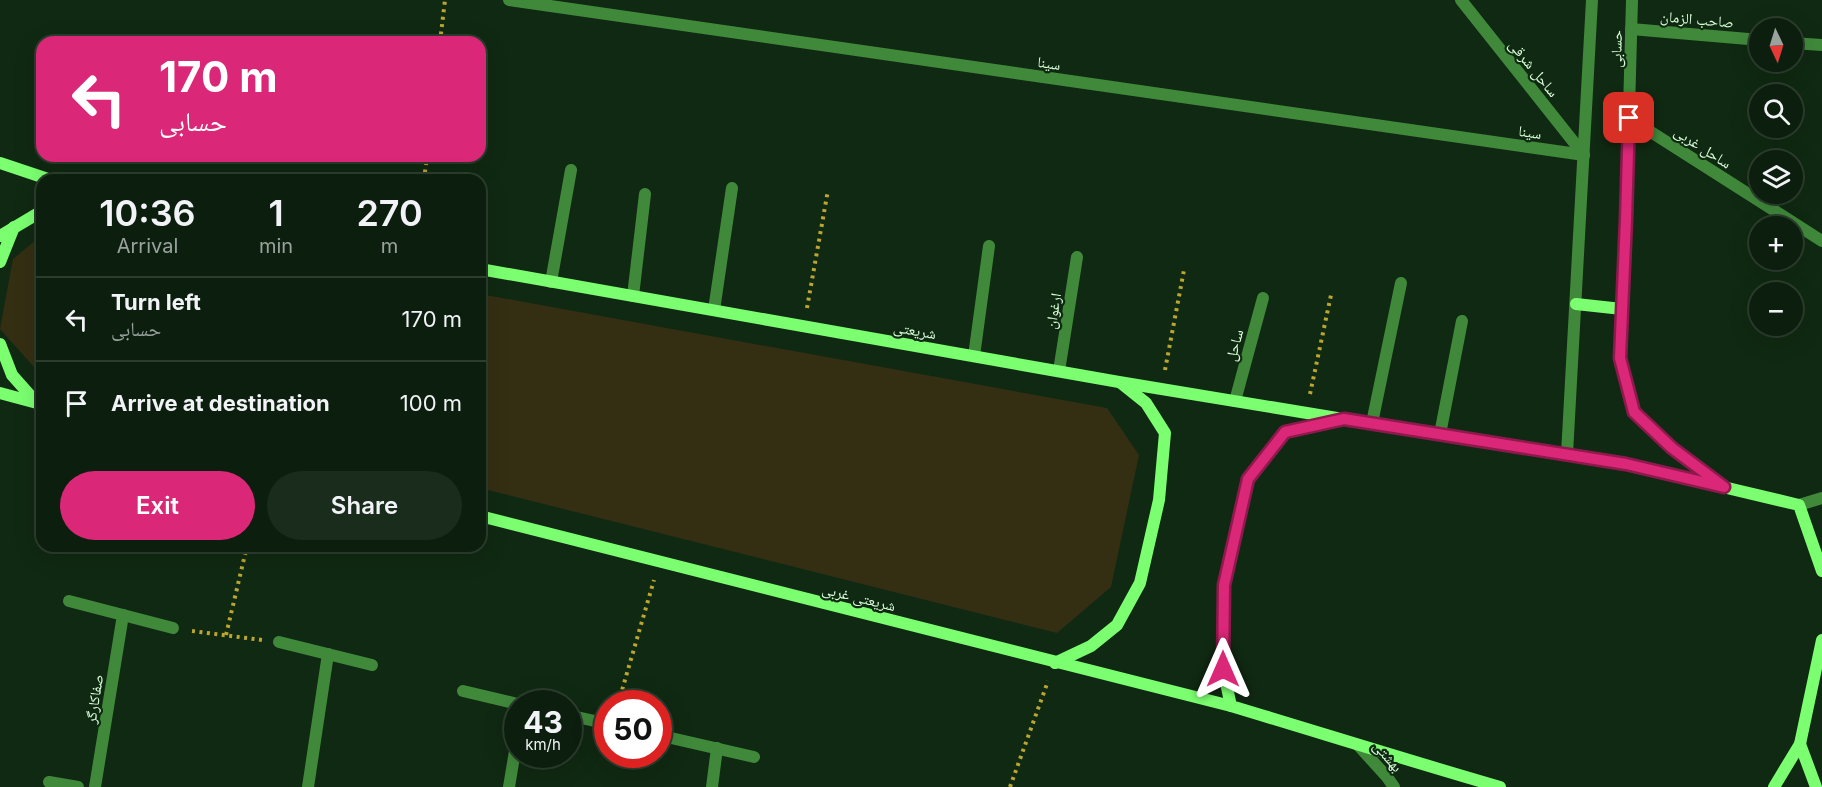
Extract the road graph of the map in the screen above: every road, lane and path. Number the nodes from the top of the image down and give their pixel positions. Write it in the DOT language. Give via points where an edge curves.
graph roads {
  1 [pos="445,0"];
  2 [pos="509,0"];
  3 [pos="1461,0"];
  4 [pos="1592,0"];
  5 [pos="1632,0"];
  6 [pos="1631,29"];
  7 [pos="441,36"];
  8 [pos="1749,39"];
  9 [pos="1803,44"];
  10 [pos="1822,45"];
  11 [pos="1629,118"];
  12 [pos="1584,155"];
  13 [pos="0,163"];
  14 [pos="571,170"];
  15 [pos="36,175"];
  16 [pos="732,188"];
  17 [pos="828,190"];
  18 [pos="645,194"];
  19 [pos="36,214"];
  20 [pos="14,227"];
  21 [pos="0,236"];
  22 [pos="1822,241"];
  23 [pos="989,246"];
  24 [pos="1077,257"];
  25 [pos="0,262"];
  26 [pos="486,270"];
  27 [pos="1184,270"];
  28 [pos="550,282"];
  29 [pos="1401,283"];
  30 [pos="1331,295"];
  31 [pos="633,296"];
  32 [pos="1263,298"];
  33 [pos="1576,304"];
  34 [pos="1622,309"];
  35 [pos="714,310"];
  36 [pos="1462,321"];
  37 [pos="804,326"];
  38 [pos="0,344"];
  39 [pos="974,356"];
  40 [pos="1059,371"];
  41 [pos="1119,381"];
  42 [pos="1161,388"];
  43 [pos="0,393"];
  44 [pos="36,400"];
  45 [pos="1235,401"];
  46 [pos="36,402"];
  47 [pos="1306,412"];
  48 [pos="1344,419"];
  49 [pos="1372,423"];
  50 [pos="1440,434"];
  51 [pos="1567,454"];
  52 [pos="1724,487"];
  53 [pos="1822,498"];
  54 [pos="1799,505"];
  55 [pos="486,518"];
  56 [pos="245,552"];
  57 [pos="659,562"];
  58 [pos="1822,571"];
  59 [pos="69,601"];
  60 [pos="123,615"];
  61 [pos="173,628"];
  62 [pos="226,635"];
  63 [pos="1822,640"];
  64 [pos="279,642"];
  65 [pos="328,654"];
  66 [pos="1054,663"];
  67 [pos="372,665"];
  68 [pos="622,690"];
  69 [pos="463,691"];
  70 [pos="504,701"];
  71 [pos="1231,706"];
  72 [pos="672,738"];
  73 [pos="1800,744"];
  74 [pos="1358,745"];
  75 [pos="717,748"];
  76 [pos="754,757"];
  77 [pos="512,768"];
  78 [pos="49,782"];
  79 [pos="78,787"];
  80 [pos="95,787"];
  81 [pos="308,787"];
  82 [pos="509,787"];
  83 [pos="712,787"];
  84 [pos="1010,787"];
  85 [pos="1394,787"];
  86 [pos="1500,787"];
  87 [pos="1774,787"];
  88 [pos="1816,787"];
  1 -- 7 [label="path"];
  2 -- 12 [label="street, سینا"];
  3 -- 12 [label="street, ساحل شرقی"];
  4 -- 12 [label="street, حسابی"];
  5 -- 6 [label="street, حسابی"];
  6 -- 8 [label="street, صاحب الزمان"];
  6 -- 11 [label="street, حسابی"];
  9 -- 10 [label="street"];
  11 -- 22 [label="street, ساحل غربی"];
  11 -- 34 [label="street, حسابی"];
  12 -- 33 [label="street, حسابی"];
  13 -- 15 [label="main road"];
  14 -- 28 [label="street"];
  16 -- 35 [label="street"];
  17 -- 37 [label="path"];
  18 -- 31 [label="street"];
  19 -- 20 [label="main road"];
  20 -- 21 [label="main road"];
  20 -- 25 [label="main road"];
  23 -- 39 [label="street"];
  24 -- 40 [label="street, ارغوان"];
  26 -- 28 [label="main road, شریعتی"];
  27 -- 42 [label="path"];
  28 -- 31 [label="main road, شریعتی"];
  29 -- 49 [label="street"];
  30 -- 47 [label="path"];
  31 -- 35 [label="main road, شریعتی"];
  32 -- 45 [label="street, ساحل"];
  33 -- 34 [label="main road"];
  33 -- 51 [label="street, حسابی"];
  34 -- 52 [label="street, حسابی" via="1620,358 1634,412 1672,448"];
  35 -- 37 [label="main road, شریعتی"];
  36 -- 50 [label="street"];
  37 -- 39 [label="main road, شریعتی"];
  38 -- 44 [label="main road" via="12,375"];
  39 -- 40 [label="main road, شریعتی"];
  40 -- 41 [label="main road, شریعتی"];
  41 -- 42 [label="main road, شریعتی"];
  41 -- 66 [label="main road" via="1146,403 1165,433 1159,500 1140,583 1117,625 1091,646"];
  42 -- 45 [label="main road, شریعتی"];
  43 -- 46 [label="main road"];
  45 -- 47 [label="main road, شریعتی"];
  47 -- 48 [label="main road, شریعتی"];
  48 -- 49 [label="main road, شریعتی"];
  48 -- 71 [label="main road" via="1285,432 1248,479 1224,585 1223,669"];
  49 -- 50 [label="main road, شریعتی"];
  50 -- 51 [label="main road, شریعتی"];
  51 -- 52 [label="main road, شریعتی"];
  52 -- 54 [label="main road, شریعتی"];
  53 -- 54 [label="street"];
  54 -- 58 [label="main road"];
  55 -- 57 [label="main road, شریعتی غربی"];
  56 -- 62 [label="path"];
  57 -- 66 [label="main road, شریعتی غربی"];
  57 -- 68 [label="path"];
  59 -- 60 [label="street"];
  60 -- 61 [label="street"];
  60 -- 80 [label="street, صفاکارگر"];
  61 -- 62 [label="path"];
  62 -- 64 [label="path"];
  63 -- 73 [label="main road"];
  64 -- 65 [label="street"];
  65 -- 67 [label="street"];
  65 -- 81 [label="street"];
  66 -- 71 [label="main road, شریعتی غربی"];
  66 -- 84 [label="path"];
  69 -- 70 [label="street"];
  71 -- 74 [label="main road, شریعتی غربی"];
  72 -- 75 [label="street"];
  73 -- 87 [label="main road"];
  73 -- 88 [label="main road"];
  74 -- 85 [label="street, بهشتی"];
  74 -- 86 [label="main road, شریعتی غربی"];
  75 -- 76 [label="street"];
  75 -- 83 [label="street"];
  77 -- 82 [label="street"];
  78 -- 79 [label="street"];
}
